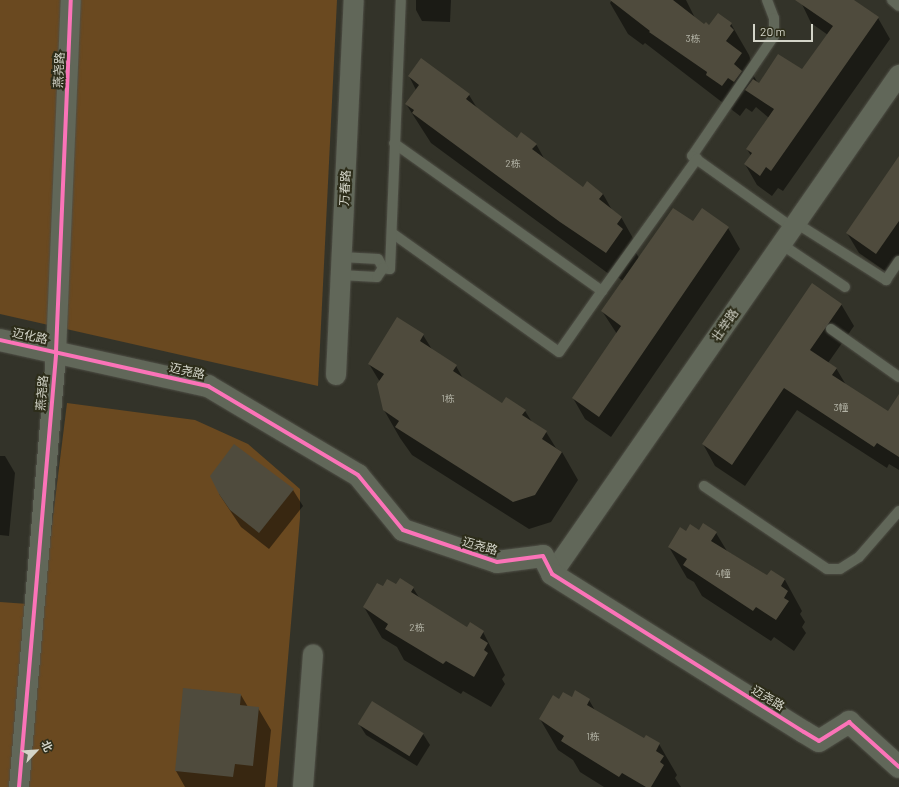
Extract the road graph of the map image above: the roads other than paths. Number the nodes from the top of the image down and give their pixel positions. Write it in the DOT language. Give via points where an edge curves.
graph roads {
  1 [pos="71,0"];
  2 [pos="354,0"];
  3 [pos="401,0"];
  4 [pos="767,0"];
  5 [pos="892,0"];
  6 [pos="899,6"];
  7 [pos="899,75"];
  8 [pos="394,144"];
  9 [pos="697,160"];
  10 [pos="795,225"];
  11 [pos="392,233"];
  12 [pos="781,244"];
  13 [pos="899,261"];
  14 [pos="341,266"];
  15 [pos="383,268"];
  16 [pos="846,287"];
  17 [pos="602,291"];
  18 [pos="831,329"];
  19 [pos="0,340"];
  20 [pos="56,352"];
  21 [pos="336,375"];
  22 [pos="899,376"];
  23 [pos="704,486"];
  24 [pos="899,511"];
  25 [pos="552,574"];
  26 [pos="314,654"];
  27 [pos="899,767"];
  28 [pos="19,787"];
  29 [pos="303,787"];
  1 -- 20 [label="street, 燕尧路"];
  2 -- 14 [label="street, 万春路"];
  3 -- 8 [label="lane"];
  4 -- 9 [label="lane" via="774,18 774,36 692,156"];
  5 -- 6 [label="lane"];
  7 -- 10 [label="street, 壮举路"];
  8 -- 11 [label="lane"];
  8 -- 17 [label="lane"];
  9 -- 10 [label="lane"];
  9 -- 17 [label="lane"];
  10 -- 12 [label="street, 壮举路"];
  10 -- 13 [label="lane" via="886,280"];
  11 -- 15 [label="lane" via="390,269"];
  11 -- 17 [label="lane" via="559,352"];
  12 -- 16 [label="lane"];
  12 -- 25 [label="street, 壮举路"];
  14 -- 15 [label="lane" via="378,259"];
  14 -- 15 [label="lane" via="377,277"];
  14 -- 21 [label="street, 万春路"];
  18 -- 22 [label="lane"];
  19 -- 20 [label="street, 迈化路"];
  20 -- 25 [label="street, 迈尧路" via="208,386 358,475 403,530 498,562 543,556"];
  20 -- 28 [label="street, 燕尧路"];
  23 -- 24 [label="lane" via="827,569 840,569 859,557"];
  25 -- 27 [label="street, 迈尧路" via="819,741 848,722"];
  26 -- 29 [label="street"];
}
